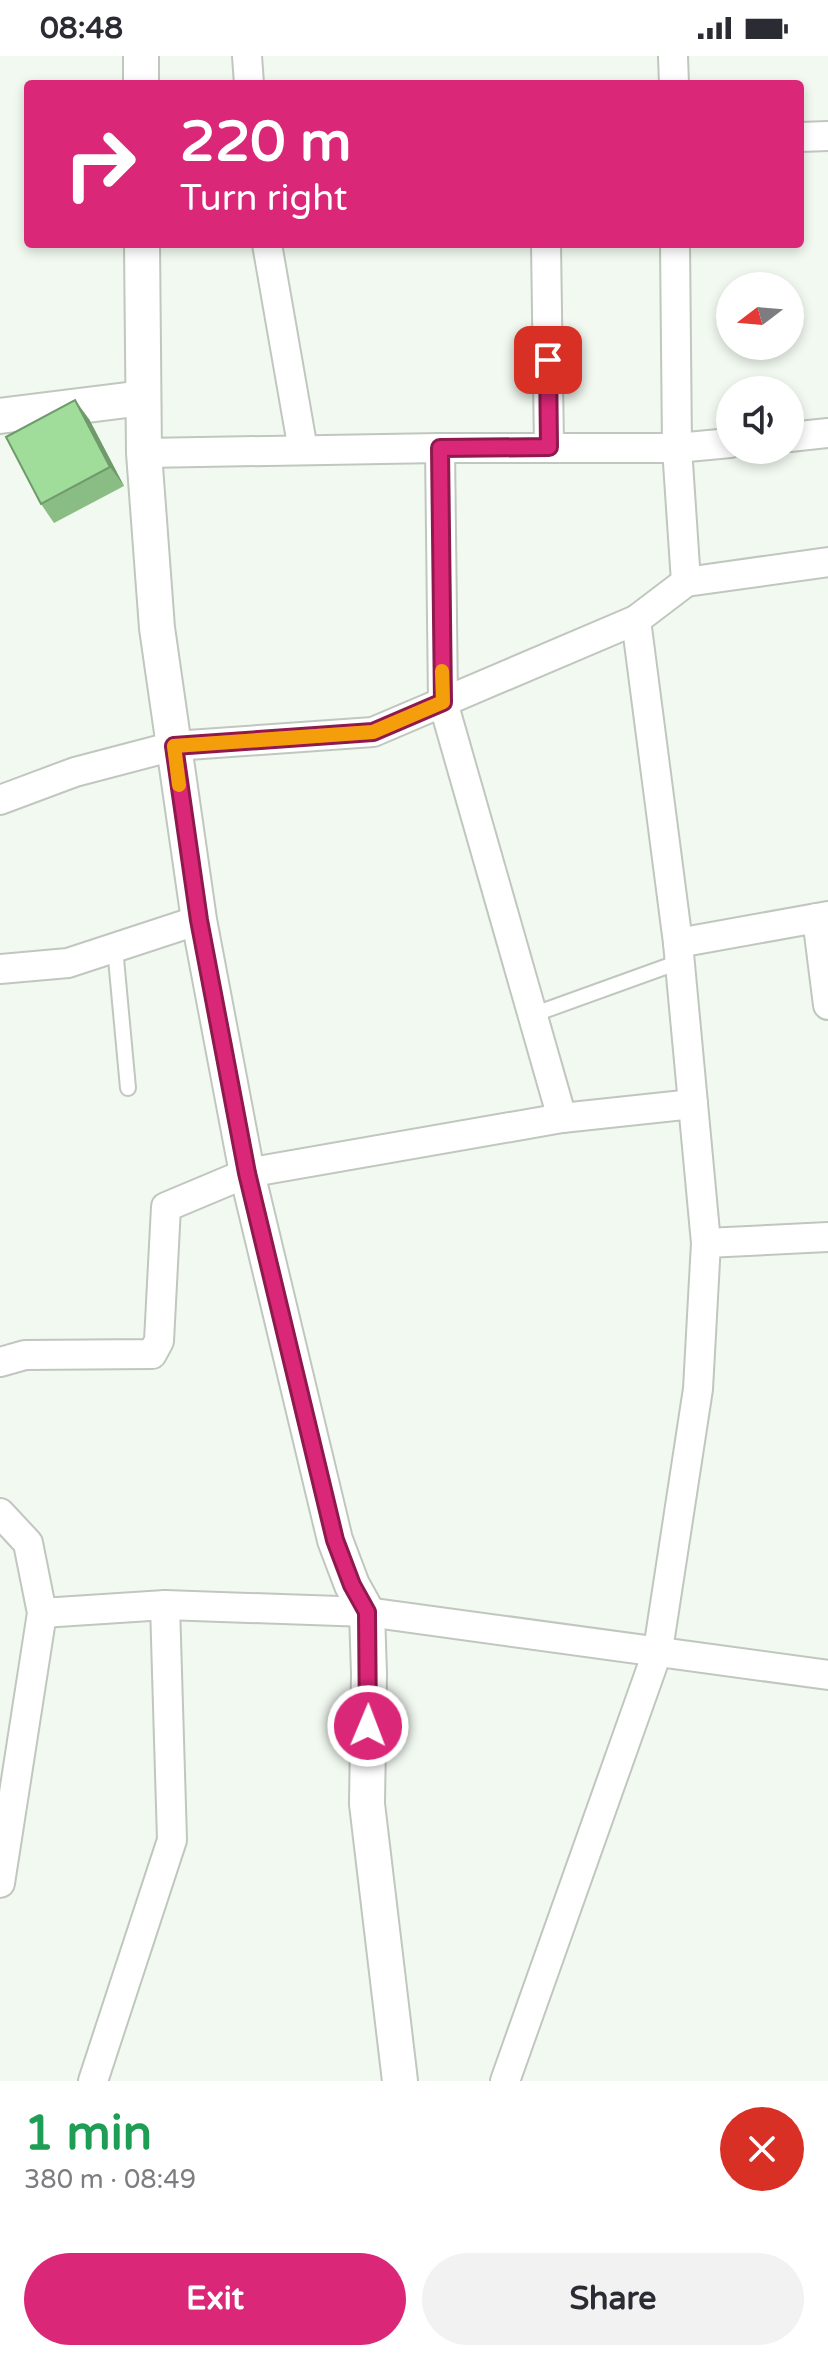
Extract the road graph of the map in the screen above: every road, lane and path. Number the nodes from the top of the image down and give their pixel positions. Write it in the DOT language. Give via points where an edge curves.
graph roads {
  1 [pos="141,56"];
  2 [pos="247,56"];
  3 [pos="673,56"];
  4 [pos="141,80"];
  5 [pos="249,80"];
  6 [pos="674,80"];
  7 [pos="828,136"];
  8 [pos="804,137"];
  9 [pos="142,248"];
  10 [pos="268,248"];
  11 [pos="546,248"];
  12 [pos="675,248"];
  13 [pos="143,398"];
  14 [pos="0,416"];
  15 [pos="828,433"];
  16 [pos="804,436"];
  17 [pos="716,444"];
  18 [pos="549,447"];
  19 [pos="440,448"];
  20 [pos="677,448"];
  21 [pos="303,450"];
  22 [pos="144,453"];
  23 [pos="828,562"];
  24 [pos="686,582"];
  25 [pos="636,620"];
  26 [pos="443,702"];
  27 [pos="174,746"];
  28 [pos="0,800"];
  29 [pos="823,917"];
  30 [pos="199,920"];
  31 [pos="115,948"];
  32 [pos="679,953"];
  33 [pos="0,969"];
  34 [pos="828,1005"];
  35 [pos="532,1015"];
  36 [pos="128,1088"];
  37 [pos="693,1104"];
  38 [pos="562,1118"];
  39 [pos="247,1173"];
  40 [pos="828,1237"];
  41 [pos="706,1243"];
  42 [pos="0,1362"];
  43 [pos="0,1513"];
  44 [pos="165,1605"];
  45 [pos="367,1612"];
  46 [pos="42,1613"];
  47 [pos="658,1650"];
  48 [pos="828,1675"];
  49 [pos="0,1883"];
  50 [pos="93,2081"];
  51 [pos="400,2081"];
  52 [pos="505,2081"];
  1 -- 4 [label="street"];
  2 -- 5 [label="street"];
  3 -- 6 [label="street"];
  7 -- 8 [label="street"];
  9 -- 13 [label="street"];
  10 -- 21 [label="street"];
  11 -- 18 [label="street"];
  12 -- 20 [label="street"];
  13 -- 14 [label="street"];
  13 -- 22 [label="street"];
  15 -- 16 [label="street"];
  17 -- 20 [label="street"];
  18 -- 19 [label="street"];
  18 -- 20 [label="street"];
  19 -- 21 [label="street"];
  19 -- 26 [label="street"];
  20 -- 24 [label="street"];
  21 -- 22 [label="street"];
  22 -- 27 [label="street" via="157,628"];
  23 -- 24 [label="street"];
  24 -- 25 [label="street"];
  25 -- 26 [label="street"];
  25 -- 32 [label="street"];
  26 -- 27 [label="street" via="373,732"];
  26 -- 35 [label="street"];
  27 -- 28 [label="street" via="75,772"];
  27 -- 30 [label="street"];
  29 -- 32 [label="street"];
  29 -- 34 [label="street"];
  30 -- 31 [label="street"];
  30 -- 39 [label="street"];
  31 -- 33 [label="street" via="68,963"];
  31 -- 36 [label="lane"];
  32 -- 35 [label="lane"];
  32 -- 37 [label="street"];
  35 -- 38 [label="street"];
  37 -- 38 [label="street"];
  37 -- 41 [label="street"];
  38 -- 39 [label="street"];
  39 -- 42 [label="street" via="166,1207 159,1341 152,1354 25,1355"];
  39 -- 45 [label="street" via="335,1540"];
  40 -- 41 [label="street"];
  41 -- 47 [label="street" via="698,1389"];
  43 -- 46 [label="street" via="28,1543"];
  44 -- 45 [label="street"];
  44 -- 46 [label="street"];
  44 -- 50 [label="street" via="172,1840"];
  45 -- 47 [label="street"];
  45 -- 51 [label="street" via="367,1804"];
  46 -- 49 [label="street"];
  47 -- 48 [label="street"];
  47 -- 52 [label="street"];
}
